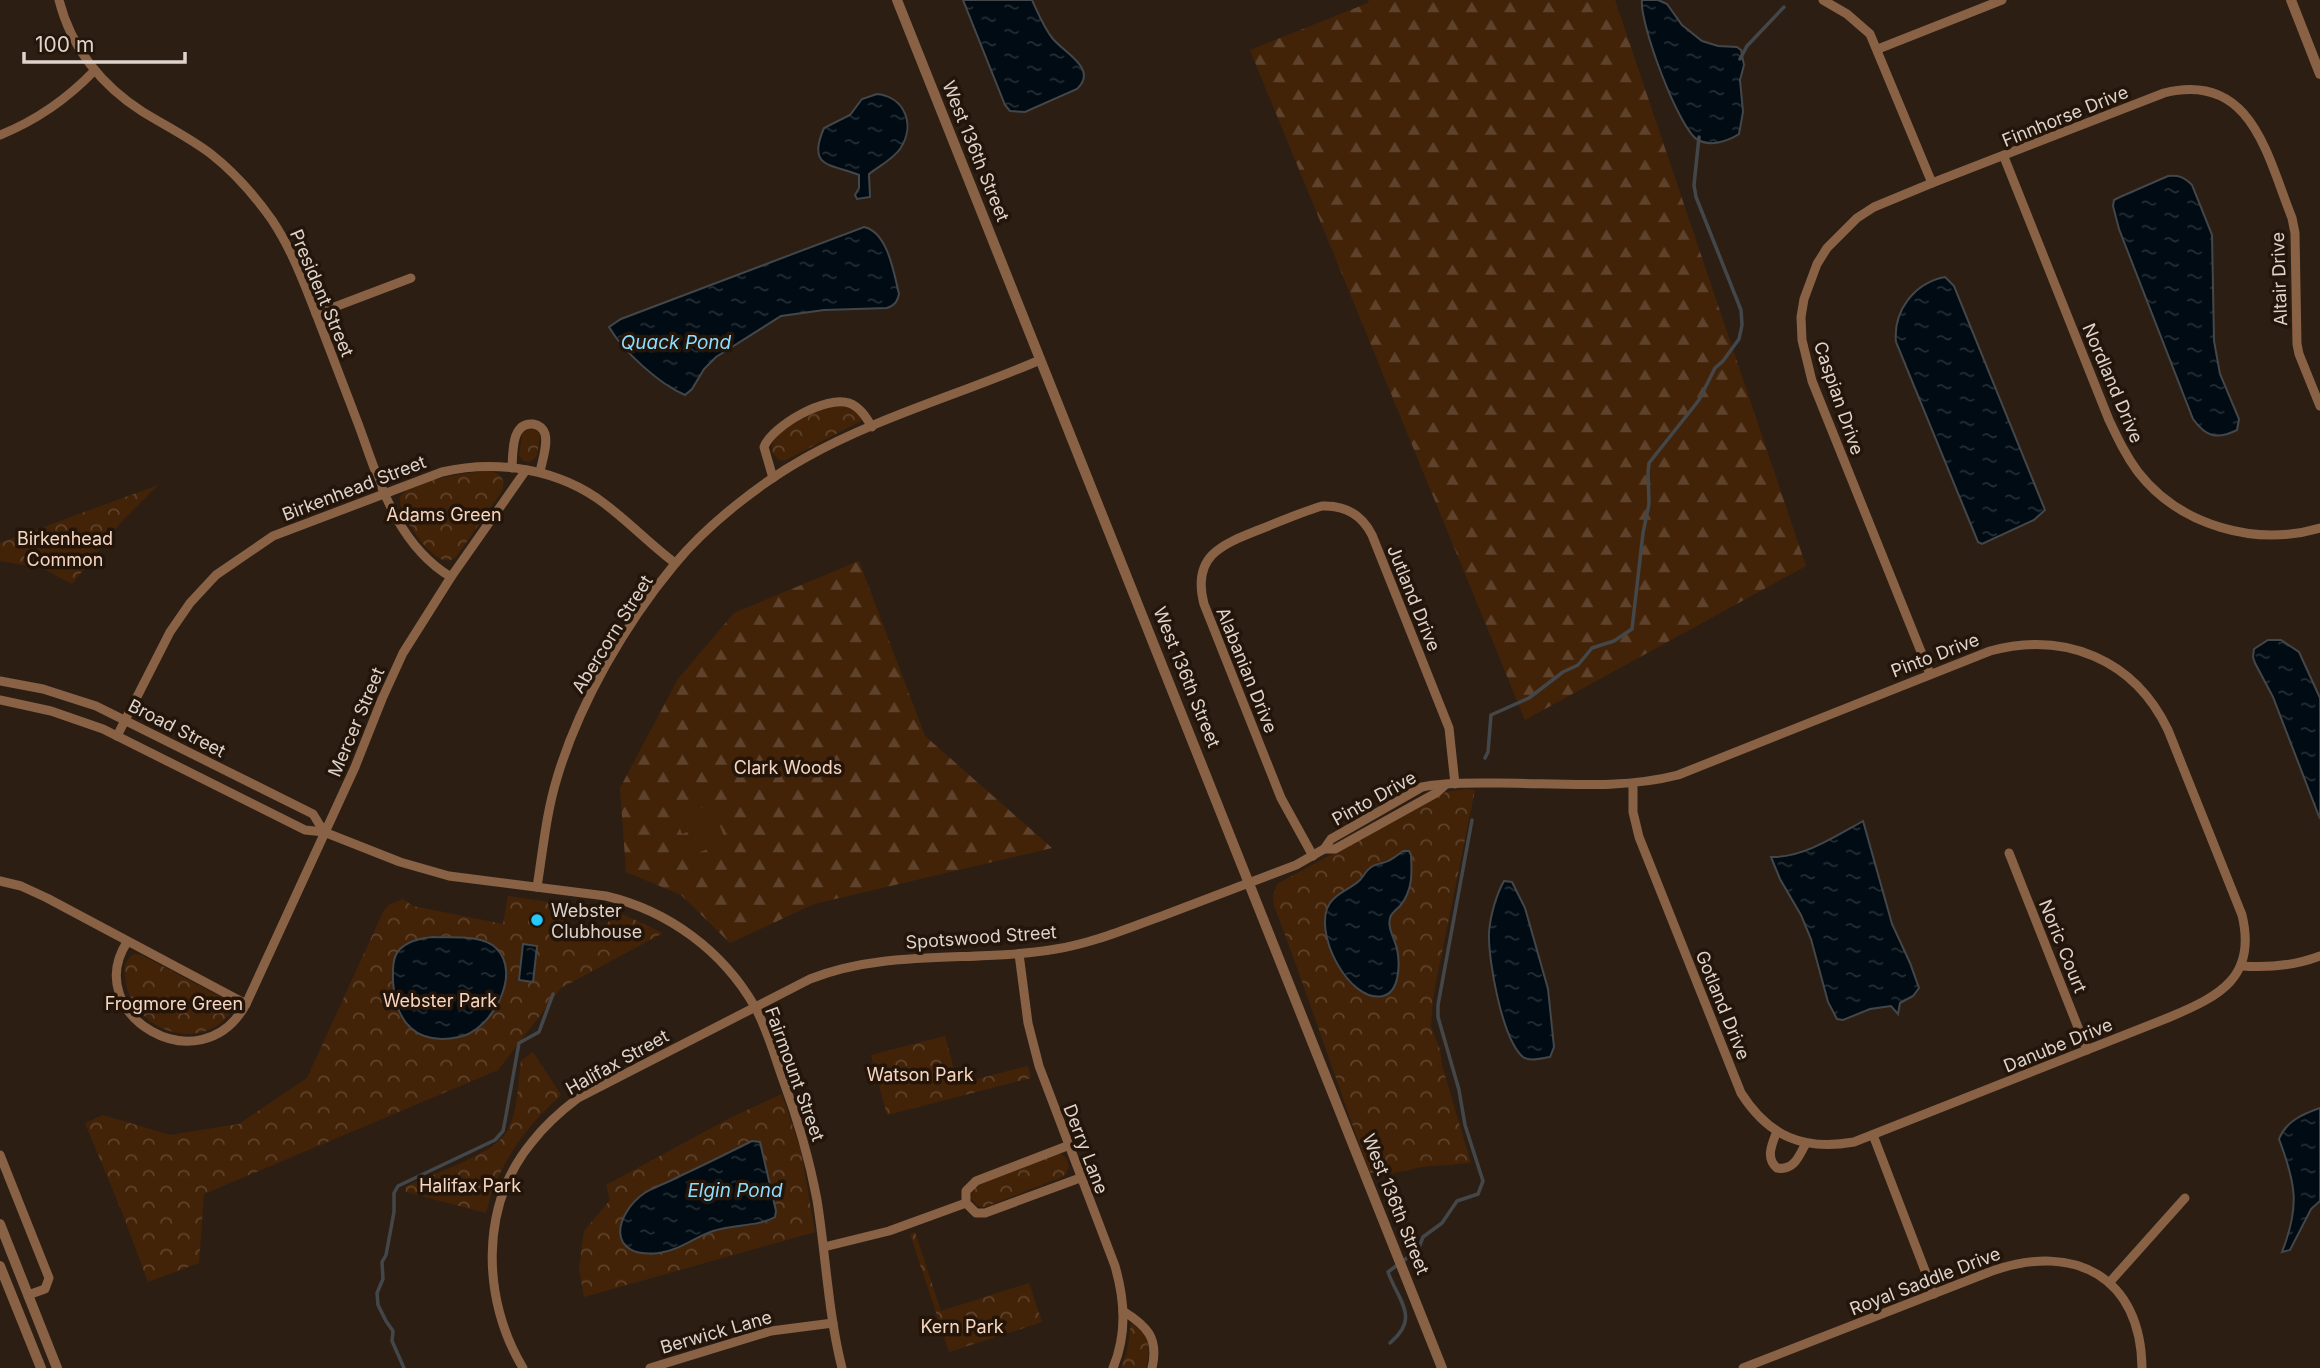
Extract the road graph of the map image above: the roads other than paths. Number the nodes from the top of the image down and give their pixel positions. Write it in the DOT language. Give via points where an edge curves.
graph roads {
  1 [pos="60,0"];
  2 [pos="897,0"];
  3 [pos="1823,0"];
  4 [pos="2002,0"];
  5 [pos="2291,0"];
  6 [pos="1878,49"];
  7 [pos="94,71"];
  8 [pos="2320,74"];
  9 [pos="2212,91"];
  10 [pos="0,135"];
  11 [pos="2004,157"];
  12 [pos="1932,183"];
  13 [pos="411,278"];
  14 [pos="316,314"];
  15 [pos="1041,360"];
  16 [pos="2320,406"];
  17 [pos="872,427"];
  18 [pos="512,468"];
  19 [pos="526,470"];
  20 [pos="540,472"];
  21 [pos="773,478"];
  22 [pos="384,493"];
  23 [pos="1272,525"];
  24 [pos="2320,528"];
  25 [pos="675,563"];
  26 [pos="451,577"];
  27 [pos="1930,674"];
  28 [pos="0,681"];
  29 [pos="0,701"];
  30 [pos="126,719"];
  31 [pos="117,736"];
  32 [pos="1633,783"];
  33 [pos="1455,784"];
  34 [pos="324,832"];
  35 [pos="2009,853"];
  36 [pos="1313,856"];
  37 [pos="0,881"];
  38 [pos="1250,882"];
  39 [pos="537,887"];
  40 [pos="127,942"];
  41 [pos="1019,954"];
  42 [pos="2320,956"];
  43 [pos="2242,966"];
  44 [pos="246,1004"];
  45 [pos="755,1007"];
  46 [pos="2087,1050"];
  47 [pos="1777,1131"];
  48 [pos="1873,1135"];
  49 [pos="1806,1143"];
  50 [pos="1067,1146"];
  51 [pos="0,1155"];
  52 [pos="1080,1178"];
  53 [pos="2185,1198"];
  54 [pos="966,1203"];
  55 [pos="0,1224"];
  56 [pos="824,1247"];
  57 [pos="0,1266"];
  58 [pos="2109,1283"];
  59 [pos="1934,1294"];
  60 [pos="29,1295"];
  61 [pos="1124,1311"];
  62 [pos="832,1323"];
  63 [pos="41,1368"];
  64 [pos="57,1368"];
  65 [pos="523,1368"];
  66 [pos="650,1368"];
  67 [pos="842,1368"];
  68 [pos="1113,1368"];
  69 [pos="1152,1368"];
  70 [pos="1442,1368"];
  71 [pos="1743,1368"];
  72 [pos="2142,1368"];
  1 -- 7 [label="street, President Street" via="75,41"];
  2 -- 15 [label="street, West 136th Street"];
  3 -- 6 [label="street" via="1861,24"];
  4 -- 6 [label="street"];
  5 -- 8 [label="street"];
  6 -- 12 [label="street"];
  7 -- 10 [label="street" via="44,112"];
  7 -- 14 [label="street, President Street" via="130,103 211,155 242,183 283,238"];
  9 -- 11 [label="street, Finnhorse Drive" via="2194,88 2164,93"];
  9 -- 16 [label="street, Altair Drive" via="2255,125 2292,219 2297,344"];
  11 -- 12 [label="street, Finnhorse Drive"];
  11 -- 24 [label="street, Nordland Drive" via="2109,420 2139,473 2174,505 2233,531 2273,535"];
  12 -- 27 [label="street, Caspian Drive" via="1874,207 1841,233 1817,264 1801,317 1812,381"];
  13 -- 14 [label="street"];
  14 -- 22 [label="street, President Street"];
  15 -- 17 [label="street, Abercorn Street"];
  15 -- 38 [label="street, West 136th Street"];
  17 -- 21 [label="street, Abercorn Street"];
  17 -- 21 [label="street" via="855,406 840,401 823,404 787,423 764,447"];
  18 -- 19 [label="street, Birkenhead Street"];
  18 -- 20 [label="street" via="516,436 523,425 539,425 546,437"];
  18 -- 22 [label="street, Birkenhead Street" via="459,468"];
  19 -- 20 [label="street, Birkenhead Street"];
  19 -- 26 [label="street, Mercer Street"];
  20 -- 25 [label="street, Birkenhead Street" via="603,502"];
  21 -- 25 [label="street, Abercorn Street"];
  22 -- 26 [label="street, President Street" via="414,544"];
  22 -- 30 [label="street, Birkenhead Street" via="273,536 216,575 170,632"];
  23 -- 33 [label="street, Jutland Drive" via="1331,506 1356,514 1368,527 1449,728"];
  23 -- 36 [label="street, Alabanian Drive" via="1221,547 1204,567 1200,584 1281,798"];
  25 -- 39 [label="street, Abercorn Street" via="624,637 576,725 550,805"];
  26 -- 34 [label="street, Mercer Street" via="403,653"];
  27 -- 32 [label="street, Pinto Drive" via="1678,775"];
  27 -- 43 [label="street, Pinto Drive" via="1990,651 2044,643 2091,655 2135,683 2168,730 2236,896 2246,931"];
  28 -- 30 [label="street, Broad Street" via="43,689"];
  29 -- 31 [label="street, Broad Street" via="51,711"];
  30 -- 31 [label="street, Birkenhead Street"];
  30 -- 34 [label="street, Broad Street" via="313,814"];
  31 -- 34 [label="street, Broad Street" via="305,830"];
  32 -- 33 [label="street, Pinto Drive"];
  32 -- 47 [label="street, Gotland Drive" via="1639,837 1741,1093"];
  33 -- 36 [label="street, Pinto Drive" via="1422,787 1331,839"];
  34 -- 39 [label="street, Broad Street" via="449,876"];
  34 -- 44 [label="street, Mercer Street"];
  35 -- 46 [label="street, Noric Court"];
  36 -- 38 [label="street, Pinto Drive"];
  37 -- 40 [label="street" via="47,898"];
  38 -- 41 [label="street, Spotswood Street" via="1115,933"];
  38 -- 70 [label="street, West 136th Street"];
  39 -- 45 [label="street, Fairmount Street" via="626,901 671,922 721,962"];
  40 -- 44 [label="street"];
  40 -- 44 [label="street, Mercer Street" via="118,958 122,997 136,1021 157,1036 184,1042 210,1038 237,1019"];
  41 -- 45 [label="street, Spotswood Street" via="913,957 849,965"];
  41 -- 50 [label="street, Derry Lane" via="1033,1047"];
  42 -- 43 [label="street" via="2270,968"];
  43 -- 46 [label="street, Danube Drive" via="2207,1002"];
  45 -- 56 [label="street, Fairmount Street" via="804,1141"];
  45 -- 65 [label="street, Halifax Street" via="578,1098 530,1144 498,1209 492,1263 504,1330"];
  46 -- 48 [label="street, Danube Drive"];
  47 -- 49 [label="street, Gotland Drive"];
  47 -- 49 [label="street" via="1770,1157 1777,1168 1786,1170 1795,1163"];
  48 -- 49 [label="street, Gotland Drive" via="1827,1146"];
  48 -- 59 [label="street"];
  50 -- 52 [label="street, Derry Lane"];
  50 -- 54 [label="street" via="976,1181 966,1191"];
  51 -- 60 [label="street" via="49,1278 47,1287"];
  52 -- 54 [label="street" via="985,1213 976,1213"];
  52 -- 61 [label="street, Derry Lane" via="1115,1266"];
  53 -- 58 [label="street"];
  54 -- 56 [label="street" via="889,1231"];
  55 -- 60 [label="street"];
  56 -- 62 [label="street, Fairmount Street"];
  57 -- 63 [label="street"];
  58 -- 59 [label="street, Royal Saddle Drive" via="2074,1264 2041,1259 2008,1265"];
  58 -- 72 [label="street, Royal Saddle Drive" via="2132,1313"];
  59 -- 71 [label="street, Royal Saddle Drive"];
  60 -- 64 [label="street"];
  61 -- 68 [label="street, Derry Lane"];
  61 -- 69 [label="street" via="1147,1329"];
  62 -- 66 [label="street, Berwick Lane" via="771,1331"];
  62 -- 67 [label="street, Fairmount Street"];
}
